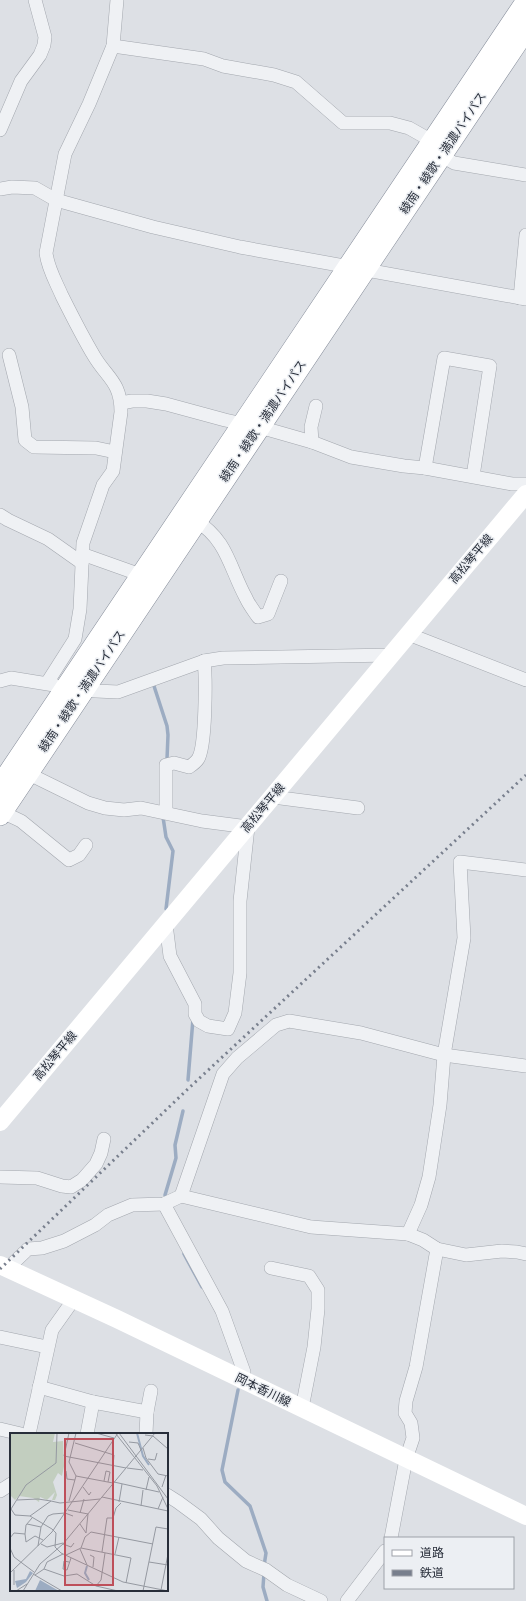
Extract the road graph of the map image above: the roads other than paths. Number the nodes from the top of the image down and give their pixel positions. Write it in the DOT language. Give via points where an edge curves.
graph roads {
  1 [pos="35,0"];
  2 [pos="117,0"];
  3 [pos="526,2"];
  4 [pos="526,29"];
  5 [pos="113,46"];
  6 [pos="0,130"];
  7 [pos="437,148"];
  8 [pos="526,175"];
  9 [pos="0,189"];
  10 [pos="56,200"];
  11 [pos="526,235"];
  12 [pos="356,269"];
  13 [pos="523,299"];
  14 [pos="9,355"];
  15 [pos="121,403"];
  16 [pos="316,406"];
  17 [pos="250,426"];
  18 [pos="312,442"];
  19 [pos="115,452"];
  20 [pos="425,468"];
  21 [pos="473,476"];
  22 [pos="526,484"];
  23 [pos="526,494"];
  24 [pos="0,515"];
  25 [pos="196,521"];
  26 [pos="82,558"];
  27 [pos="141,575"];
  28 [pos="281,581"];
  29 [pos="408,634"];
  30 [pos="392,655"];
  31 [pos="204,661"];
  32 [pos="526,680"];
  33 [pos="0,681"];
  34 [pos="65,686"];
  35 [pos="27,773"];
  36 [pos="0,786"];
  37 [pos="273,797"];
  38 [pos="358,808"];
  39 [pos="166,812"];
  40 [pos="1,813"];
  41 [pos="248,827"];
  42 [pos="86,845"];
  43 [pos="526,870"];
  44 [pos="166,924"];
  45 [pos="444,1055"];
  46 [pos="526,1066"];
  47 [pos="0,1122"];
  48 [pos="104,1139"];
  49 [pos="0,1177"];
  50 [pos="181,1196"];
  51 [pos="164,1204"];
  52 [pos="408,1234"];
  53 [pos="437,1249"];
  54 [pos="526,1254"];
  55 [pos="4,1266"];
  56 [pos="271,1268"];
  57 [pos="74,1299"];
  58 [pos="0,1337"];
  59 [pos="47,1347"];
  60 [pos="243,1380"];
  61 [pos="39,1387"];
  62 [pos="151,1391"];
  63 [pos="93,1402"];
  64 [pos="302,1408"];
  65 [pos="147,1412"];
  66 [pos="0,1429"];
  67 [pos="17,1433"];
  68 [pos="29,1433"];
  69 [pos="87,1433"];
  70 [pos="146,1433"];
  71 [pos="406,1459"];
  72 [pos="10,1485"];
  73 [pos="0,1491"];
  74 [pos="168,1496"];
  75 [pos="526,1516"];
  76 [pos="391,1537"];
  77 [pos="384,1552"];
  78 [pos="321,1601"];
  79 [pos="347,1601"];
  1 -- 6 [label="street" via="45,37 44,45 40,55 21,80"];
  2 -- 5 [label="street"];
  3 -- 7 [label="highway, 綾南・綾歌・満濃バイパス"];
  4 -- 7 [label="highway, 綾南・綾歌・満濃バイパス"];
  5 -- 7 [label="street" via="204,59 223,66 274,75 296,82 343,123 390,123 409,128"];
  5 -- 10 [label="street" via="65,154"];
  7 -- 8 [label="street" via="454,163"];
  7 -- 12 [label="highway, 綾南・綾歌・満濃バイパス"];
  9 -- 10 [label="street" via="35,188"];
  10 -- 12 [label="street" via="153,227"];
  10 -- 15 [label="street" via="46,253 48,265 75,322 95,357 117,386"];
  11 -- 13 [label="street"];
  12 -- 13 [label="street"];
  12 -- 17 [label="highway, 綾南・綾歌・満濃バイパス"];
  14 -- 19 [label="street" via="22,406 25,440 34,447 96,448"];
  15 -- 17 [label="street" via="153,402"];
  15 -- 19 [label="street"];
  16 -- 18 [label="street" via="311,427"];
  17 -- 18 [label="street"];
  17 -- 25 [label="highway, 綾南・綾歌・満濃バイパス"];
  17 -- 27 [label="highway, 綾南・綾歌・満濃バイパス"];
  18 -- 20 [label="street" via="351,456"];
  19 -- 26 [label="street" via="113,471 103,485 83,543"];
  20 -- 21 [label="street"];
  20 -- 21 [label="street" via="444,358 490,366"];
  21 -- 22 [label="street" via="512,484"];
  23 -- 29 [label="main road, 高松琴平線"];
  24 -- 26 [label="street"];
  25 -- 28 [label="street" via="211,532 227,554 246,599 258,617 268,614"];
  25 -- 34 [label="highway, 綾南・綾歌・満濃バイパス"];
  26 -- 27 [label="street"];
  26 -- 34 [label="street" via="80,609"];
  27 -- 34 [label="highway, 綾南・綾歌・満濃バイパス"];
  29 -- 30 [label="main road, 高松琴平線"];
  29 -- 32 [label="street"];
  30 -- 31 [label="street" via="223,658"];
  30 -- 37 [label="main road, 高松琴平線"];
  31 -- 34 [label="street" via="118,692"];
  31 -- 39 [label="street" via="206,676 203,742 199,758 189,767 174,763 166,765"];
  33 -- 34 [label="street" via="11,678"];
  34 -- 35 [label="highway, 綾南・綾歌・満濃バイパス"];
  34 -- 36 [label="highway, 綾南・綾歌・満濃バイパス"];
  35 -- 39 [label="street" via="94,804 124,810 141,808"];
  35 -- 40 [label="highway, 綾南・綾歌・満濃バイパス"];
  37 -- 38 [label="street"];
  37 -- 41 [label="main road, 高松琴平線"];
  39 -- 41 [label="street" via="202,821"];
  40 -- 42 [label="street" via="21,821 69,860 79,855"];
  41 -- 44 [label="main road, 高松琴平線"];
  41 -- 44 [label="street" via="240,900 240,974 235,1013 228,1029 208,1026 199,1021 190,993 170,956"];
  43 -- 45 [label="street" via="460,862 464,938"];
  44 -- 47 [label="main road, 高松琴平線"];
  45 -- 46 [label="street"];
  45 -- 50 [label="street" via="361,1033 289,1021 276,1025 237,1058 223,1074"];
  45 -- 52 [label="street" via="440,1105 429,1177 421,1205"];
  48 -- 49 [label="street" via="96,1164 82,1180 71,1187 37,1178"];
  50 -- 51 [label="street"];
  50 -- 52 [label="street" via="311,1226"];
  51 -- 55 [label="street" via="132,1204 64,1241 42,1248 28,1249"];
  51 -- 60 [label="street" via="222,1311 244,1372"];
  52 -- 53 [label="street"];
  53 -- 54 [label="street" via="466,1255 502,1251"];
  53 -- 71 [label="street" via="416,1367 406,1401 405,1413 411,1423 413,1438"];
  55 -- 57 [label="main road, 岡本香川線"];
  56 -- 64 [label="street" via="308,1276 318,1290 314,1347"];
  57 -- 59 [label="street" via="52,1330"];
  57 -- 60 [label="main road, 岡本香川線"];
  58 -- 59 [label="street"];
  59 -- 61 [label="street"];
  60 -- 64 [label="main road, 岡本香川線"];
  61 -- 63 [label="street"];
  61 -- 68 [label="street"];
  62 -- 65 [label="street"];
  63 -- 65 [label="street"];
  63 -- 69 [label="street"];
  64 -- 71 [label="main road, 岡本香川線"];
  65 -- 70 [label="street"];
  66 -- 67 [label="street"];
  71 -- 75 [label="main road, 岡本香川線"];
  71 -- 76 [label="street"];
  72 -- 73 [label="street"];
  74 -- 78 [label="street" via="201,1519 218,1538 246,1561"];
  77 -- 79 [label="street"];
}
